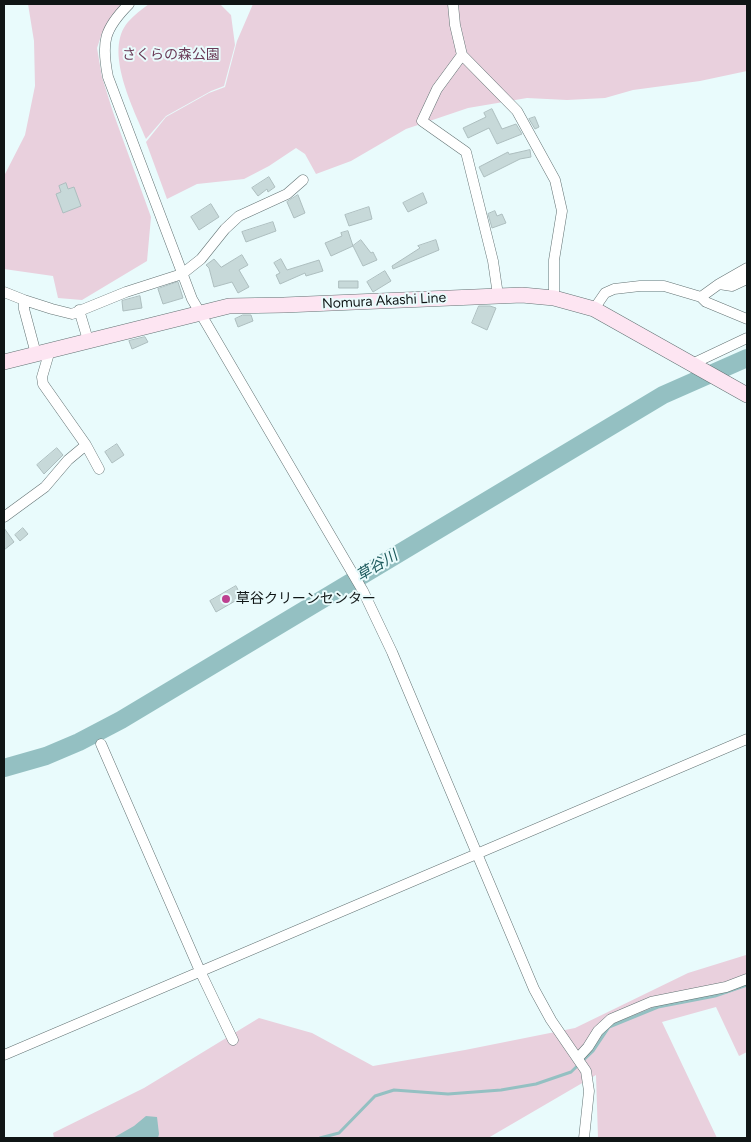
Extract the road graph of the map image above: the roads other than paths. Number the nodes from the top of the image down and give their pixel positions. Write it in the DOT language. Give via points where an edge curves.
graph roads {
  1 [pos="129,4"];
  2 [pos="453,4"];
  3 [pos="462,55"];
  4 [pos="303,180"];
  5 [pos="747,268"];
  6 [pos="182,274"];
  7 [pos="747,279"];
  8 [pos="719,284"];
  9 [pos="4,292"];
  10 [pos="498,295"];
  11 [pos="701,297"];
  12 [pos="554,298"];
  13 [pos="24,300"];
  14 [pos="594,309"];
  15 [pos="79,310"];
  16 [pos="199,313"];
  17 [pos="747,319"];
  18 [pos="747,338"];
  19 [pos="88,340"];
  20 [pos="43,352"];
  21 [pos="4,362"];
  22 [pos="692,364"];
  23 [pos="747,395"];
  24 [pos="86,445"];
  25 [pos="99,469"];
  26 [pos="4,517"];
  27 [pos="747,739"];
  28 [pos="101,744"];
  29 [pos="477,853"];
  30 [pos="200,970"];
  31 [pos="747,979"];
  32 [pos="233,1040"];
  33 [pos="4,1055"];
  34 [pos="578,1058"];
  35 [pos="584,1138"];
  1 -- 6 [label="street" via="114,19 106,39 104,58 111,88"];
  2 -- 3 [label="street" via="454,26"];
  3 -- 10 [label="street" via="437,89 422,121 466,152 493,261"];
  3 -- 12 [label="street" via="517,111 555,180 562,211 554,260"];
  4 -- 6 [label="street" via="286,194 239,216 201,259"];
  5 -- 8 [label="street"];
  6 -- 15 [label="street"];
  6 -- 16 [label="street"];
  7 -- 8 [label="street" via="732,286"];
  8 -- 11 [label="street"];
  9 -- 13 [label="street"];
  10 -- 12 [label="main road, Nomura Akashi Line"];
  10 -- 16 [label="main road, Nomura Akashi Line" via="229,306"];
  11 -- 14 [label="street" via="664,286 614,288 605,293"];
  11 -- 17 [label="street"];
  12 -- 14 [label="main road, Nomura Akashi Line"];
  13 -- 15 [label="street" via="72,314"];
  13 -- 20 [label="street" via="24,309"];
  14 -- 22 [label="main road, Nomura Akashi Line"];
  15 -- 19 [label="street"];
  16 -- 19 [label="main road, Nomura Akashi Line"];
  16 -- 29 [label="street" via="363,591"];
  18 -- 22 [label="street"];
  19 -- 20 [label="main road, Nomura Akashi Line"];
  20 -- 21 [label="main road, Nomura Akashi Line"];
  20 -- 24 [label="street" via="43,384"];
  22 -- 23 [label="main road, Nomura Akashi Line"];
  24 -- 25 [label="street"];
  24 -- 26 [label="street" via="45,487"];
  27 -- 29 [label="street"];
  28 -- 30 [label="street"];
  29 -- 30 [label="street"];
  29 -- 34 [label="street" via="534,989"];
  30 -- 32 [label="street"];
  30 -- 33 [label="street"];
  31 -- 34 [label="street" via="651,1002 611,1019"];
  34 -- 35 [label="street" via="586,1071 589,1091"];
}
